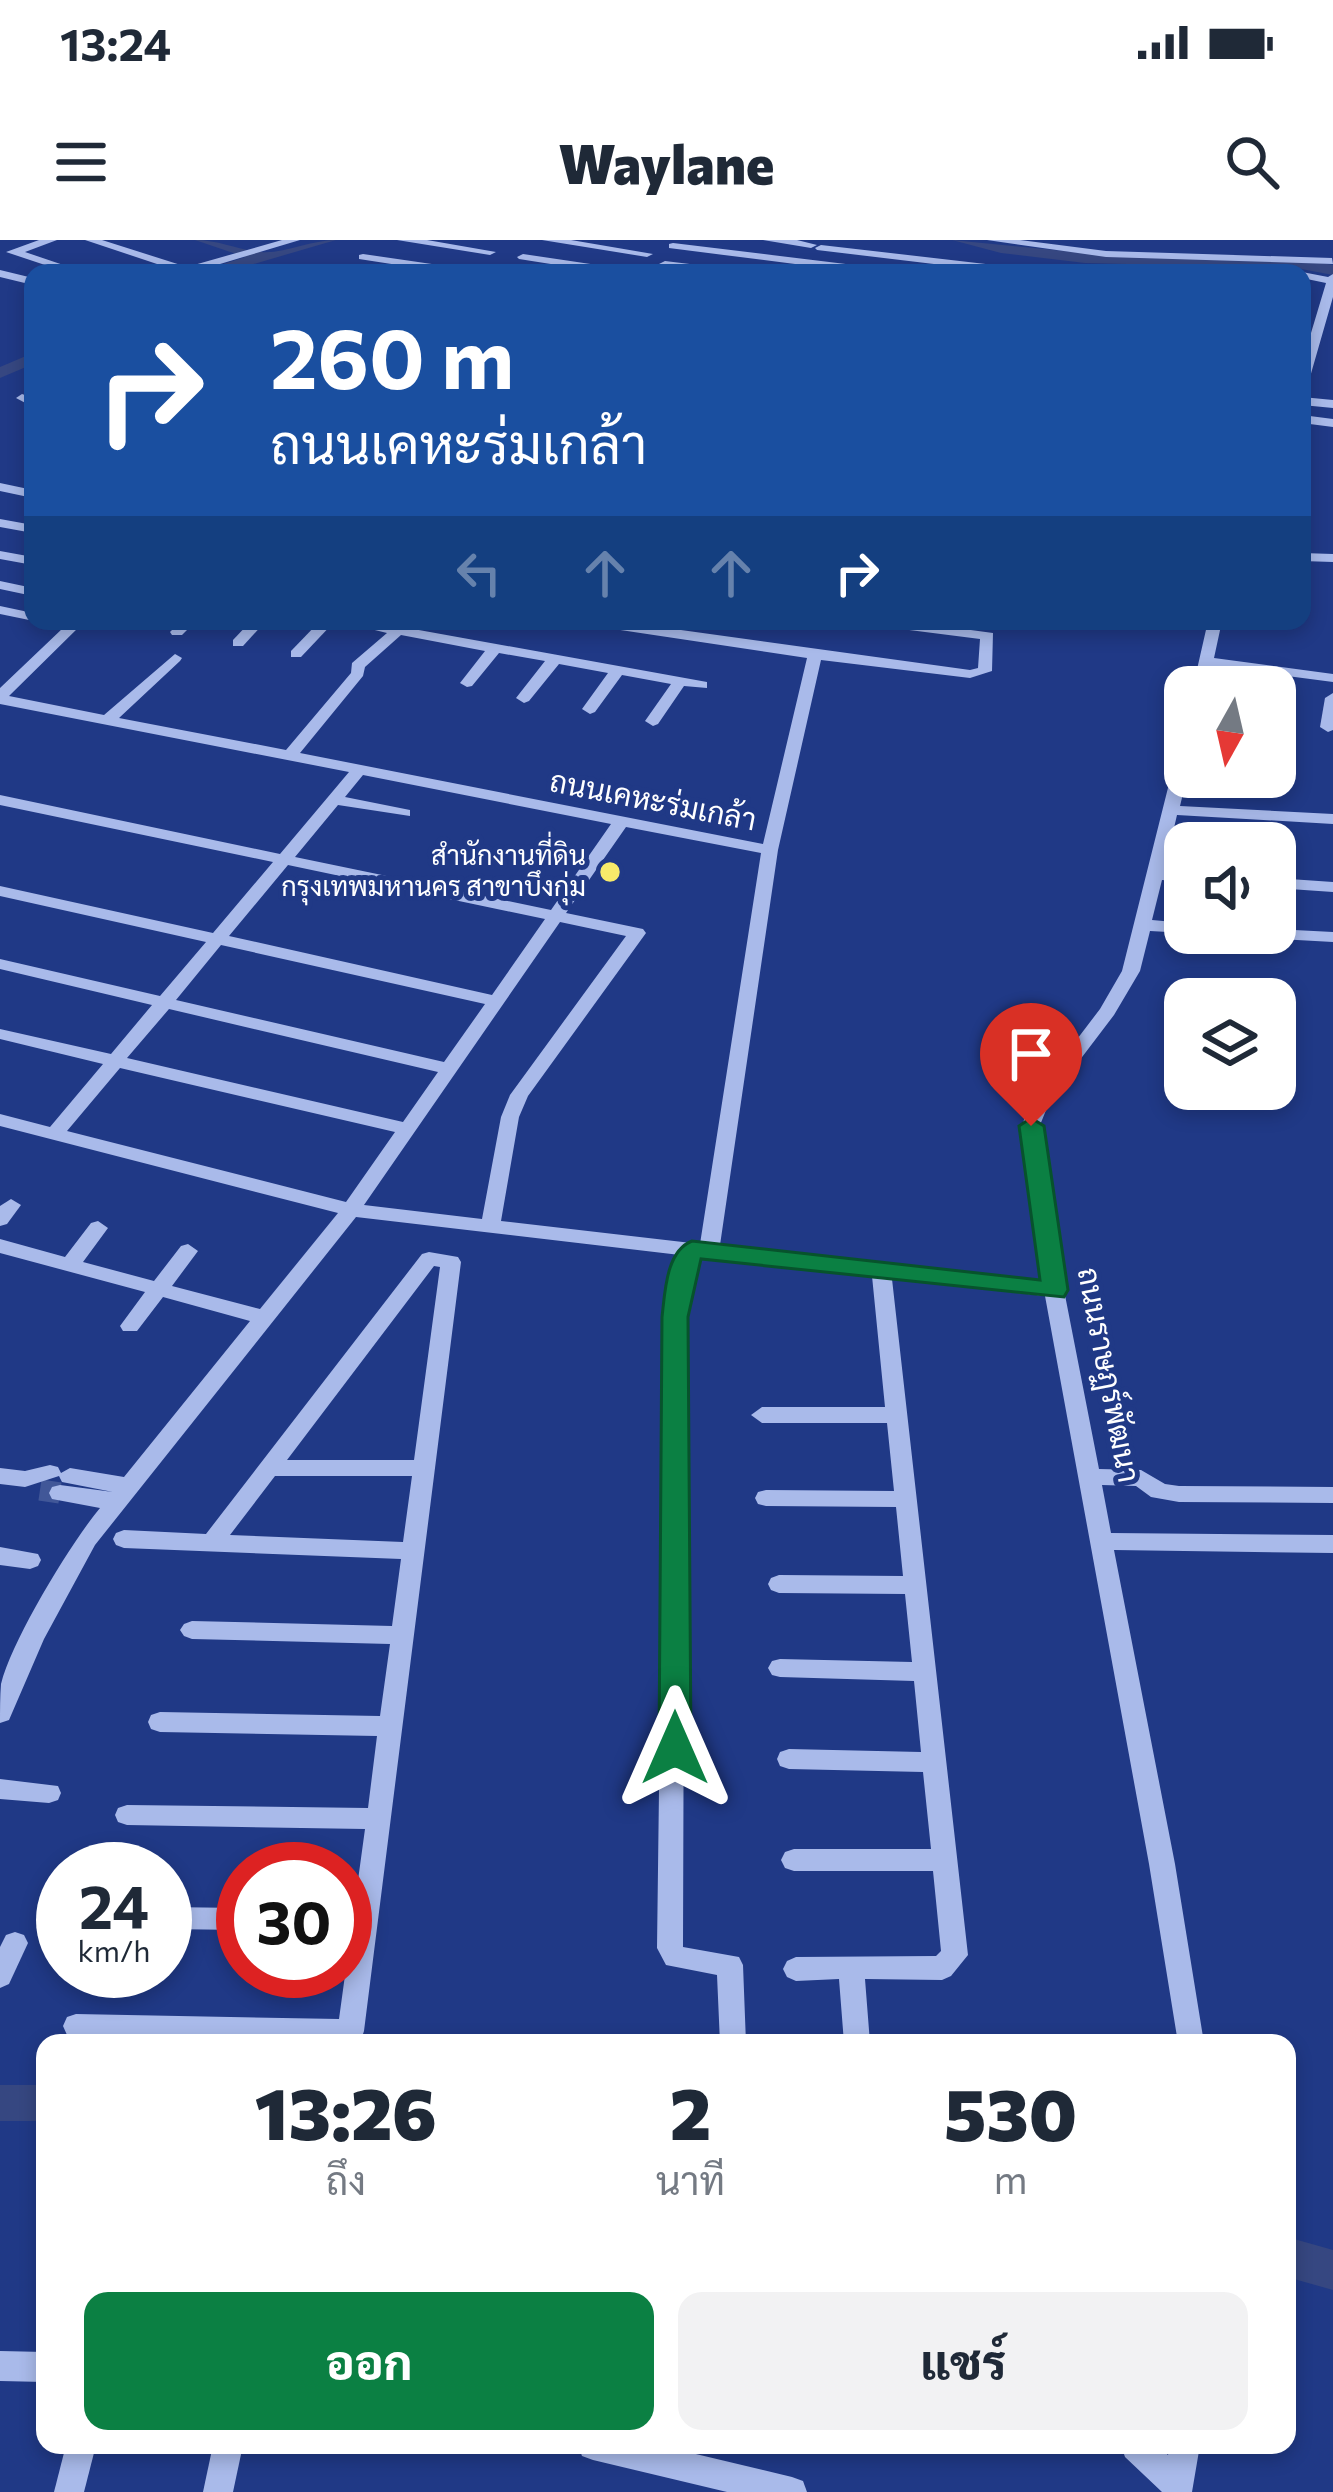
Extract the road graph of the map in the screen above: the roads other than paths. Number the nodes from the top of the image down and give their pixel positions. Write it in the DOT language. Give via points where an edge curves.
graph roads {
  1 [pos="51,240"];
  2 [pos="224,240"];
  3 [pos="294,240"];
  4 [pos="403,240"];
  5 [pos="503,240"];
  6 [pos="545,240"];
  7 [pos="751,240"];
  8 [pos="883,240"];
  9 [pos="993,240"];
  10 [pos="1169,240"];
  11 [pos="1249,240"];
  12 [pos="769,241"];
  13 [pos="926,241"];
  14 [pos="89,243"];
  15 [pos="673,246"];
  16 [pos="253,250"];
  17 [pos="490,253"];
  18 [pos="7,254"];
  19 [pos="109,254"];
  20 [pos="647,254"];
  21 [pos="874,254"];
  22 [pos="1163,254"];
  23 [pos="757,256"];
  24 [pos="363,257"];
  25 [pos="1255,257"];
  26 [pos="1330,257"];
  27 [pos="917,259"];
  28 [pos="46,264"];
  29 [pos="159,264"];
  30 [pos="205,264"];
  31 [pos="411,264"];
  32 [pos="485,264"];
  33 [pos="546,264"];
  34 [pos="749,264"];
  35 [pos="821,264"];
  36 [pos="867,264"];
  37 [pos="996,264"];
  38 [pos="1332,279"];
  39 [pos="1311,361"];
  40 [pos="70,630"];
  41 [pos="251,630"];
  42 [pos="319,630"];
  43 [pos="393,630"];
  44 [pos="646,630"];
  45 [pos="941,630"];
  46 [pos="1213,630"];
  47 [pos="398,631"];
  48 [pos="238,643"];
  49 [pos="495,649"];
  50 [pos="296,654"];
  51 [pos="815,656"];
  52 [pos="175,658"];
  53 [pos="555,659"];
  54 [pos="1206,661"];
  55 [pos="1205,666"];
  56 [pos="617,670"];
  57 [pos="1333,679"];
  58 [pos="680,681"];
  59 [pos="467,683"];
  60 [pos="702,685"];
  61 [pos="0,697"];
  62 [pos="524,698"];
  63 [pos="1333,698"];
  64 [pos="590,709"];
  65 [pos="106,720"];
  66 [pos="653,721"];
  67 [pos="1328,727"];
  68 [pos="289,757"];
  69 [pos="358,771"];
  70 [pos="1175,798"];
  71 [pos="0,800"];
  72 [pos="334,800"];
  73 [pos="1172,810"];
  74 [pos="404,813"];
  75 [pos="1333,819"];
  76 [pos="620,823"];
  77 [pos="770,850"];
  78 [pos="286,858"];
  79 [pos="1157,874"];
  80 [pos="1164,875"];
  81 [pos="1296,884"];
  82 [pos="1333,887"];
  83 [pos="0,891"];
  84 [pos="556,916"];
  85 [pos="1144,926"];
  86 [pos="1164,927"];
  87 [pos="1296,935"];
  88 [pos="1333,937"];
  89 [pos="219,939"];
  90 [pos="0,964"];
  91 [pos="497,1001"];
  92 [pos="165,1002"];
  93 [pos="0,1034"];
  94 [pos="115,1063"];
  95 [pos="450,1069"];
  96 [pos="0,1120"];
  97 [pos="406,1129"];
  98 [pos="54,1134"];
  99 [pos="351,1210"];
  100 [pos="453,1223"];
  101 [pos="490,1227"];
  102 [pos="98,1228"];
  103 [pos="0,1246"];
  104 [pos="188,1251"];
  105 [pos="701,1251"];
  106 [pos="440,1260"];
  107 [pos="69,1264"];
  108 [pos="881,1269"];
  109 [pos="160,1289"];
  110 [pos="1054,1290"];
  111 [pos="265,1318"];
  112 [pos="130,1326"];
  113 [pos="762,1415"];
  114 [pos="898,1415"];
  115 [pos="269,1468"];
  116 [pos="423,1468"];
  117 [pos="0,1476"];
  118 [pos="1089,1477"];
  119 [pos="122,1494"];
  120 [pos="1333,1495"];
  121 [pos="766,1498"];
  122 [pos="906,1498"];
  123 [pos="124,1539"];
  124 [pos="1103,1541"];
  125 [pos="211,1544"];
  126 [pos="1333,1544"];
  127 [pos="411,1551"];
  128 [pos="0,1556"];
  129 [pos="30,1560"];
  130 [pos="779,1584"];
  131 [pos="916,1585"];
  132 [pos="192,1630"];
  133 [pos="401,1635"];
  134 [pos="779,1668"];
  135 [pos="923,1672"];
  136 [pos="0,1713"];
  137 [pos="160,1722"];
  138 [pos="389,1726"];
  139 [pos="789,1759"];
  140 [pos="932,1762"];
  141 [pos="0,1789"];
  142 [pos="49,1793"];
  143 [pos="127,1816"];
  144 [pos="378,1819"];
  145 [pos="372,1847"];
  146 [pos="794,1860"];
  147 [pos="942,1860"];
  148 [pos="15,1943"];
  149 [pos="851,1967"];
  150 [pos="796,1969"];
  151 [pos="0,1976"];
  152 [pos="352,1998"];
  153 [pos="76,2026"];
  154 [pos="275,2034"];
  155 [pos="350,2034"];
  156 [pos="733,2034"];
  157 [pos="856,2034"];
  158 [pos="1189,2034"];
  159 [pos="0,2366"];
  160 [pos="36,2367"];
  161 [pos="79,2454"];
  162 [pos="226,2454"];
  163 [pos="631,2454"];
  164 [pos="1144,2454"];
  165 [pos="1183,2454"];
  166 [pos="1177,2489"];
  167 [pos="69,2492"];
  168 [pos="218,2492"];
  169 [pos="792,2492"];
  1 -- 18 [label="street"];
  2 -- 16 [label="street"];
  3 -- 16 [label="street"];
  4 -- 17 [label="street"];
  5 -- 17 [label="street"];
  6 -- 20 [label="street"];
  6 -- 33 [label="street" via="518,261"];
  7 -- 12 [label="street"];
  8 -- 21 [label="street"];
  9 -- 22 [label="street"];
  10 -- 22 [label="street"];
  11 -- 25 [label="street"];
  12 -- 21 [label="street"];
  12 -- 23 [label="street"];
  13 -- 27 [label="street"];
  14 -- 19 [label="street"];
  14 -- 29 [label="street"];
  15 -- 23 [label="street"];
  16 -- 30 [label="street"];
  17 -- 32 [label="street"];
  18 -- 28 [label="street"];
  21 -- 27 [label="street"];
  21 -- 36 [label="street"];
  22 -- 25 [label="street"];
  23 -- 34 [label="street"];
  23 -- 35 [label="street"];
  24 -- 31 [label="street"];
  25 -- 26 [label="street"];
  27 -- 37 [label="street"];
  38 -- 39 [label="street"];
  40 -- 61 [label="street"];
  41 -- 48 [label="street"];
  42 -- 50 [label="street"];
  43 -- 47 [label="street"];
  44 -- 51 [label="street"];
  45 -- 51 [label="street" via="988,636 985,671"];
  46 -- 54 [label="street"];
  47 -- 49 [label="street"];
  47 -- 68 [label="street"];
  49 -- 53 [label="street"];
  49 -- 59 [label="street"];
  51 -- 77 [label="street"];
  52 -- 65 [label="street"];
  53 -- 56 [label="street"];
  53 -- 62 [label="street"];
  54 -- 55 [label="street"];
  54 -- 57 [label="street"];
  56 -- 58 [label="street"];
  56 -- 64 [label="street"];
  58 -- 60 [label="street"];
  58 -- 66 [label="street"];
  61 -- 65 [label="street, ถนนเคหะร่มเกล้า"];
  63 -- 67 [label="street"];
  65 -- 68 [label="street, ถนนเคหะร่มเกล้า"];
  68 -- 69 [label="street, ถนนเคหะร่มเกล้า"];
  69 -- 72 [label="street"];
  69 -- 76 [label="street, ถนนเคหะร่มเกล้า"];
  70 -- 73 [label="street, ถนนราษฏร์พัฒนา"];
  71 -- 78 [label="street"];
  72 -- 74 [label="street"];
  72 -- 78 [label="street"];
  73 -- 75 [label="street"];
  73 -- 79 [label="street, ถนนราษฏร์พัฒนา"];
  76 -- 77 [label="street, ถนนเคหะร่มเกล้า"];
  76 -- 84 [label="street"];
  77 -- 105 [label="street, ถนนเคหะร่มเกล้า"];
  78 -- 84 [label="street"];
  78 -- 89 [label="street"];
  79 -- 80 [label="street"];
  79 -- 85 [label="street, ถนนราษฏร์พัฒนา"];
  81 -- 82 [label="street"];
  83 -- 89 [label="street"];
  84 -- 91 [label="street"];
  84 -- 101 [label="street" via="637,933 519,1095"];
  85 -- 86 [label="street"];
  85 -- 110 [label="street, ถนนราษฏร์พัฒนา" via="1120,993 1032,1117"];
  87 -- 88 [label="street"];
  89 -- 91 [label="street"];
  89 -- 92 [label="street"];
  90 -- 92 [label="street"];
  91 -- 95 [label="street"];
  92 -- 94 [label="street"];
  92 -- 95 [label="street"];
  93 -- 94 [label="street"];
  94 -- 97 [label="street"];
  94 -- 98 [label="street"];
  95 -- 97 [label="street"];
  96 -- 98 [label="street"];
  97 -- 99 [label="street"];
  98 -- 99 [label="street"];
  99 -- 100 [label="street"];
  99 -- 111 [label="street"];
  100 -- 101 [label="street"];
  100 -- 106 [label="street"];
  101 -- 105 [label="street"];
  102 -- 107 [label="street"];
  103 -- 107 [label="street"];
  104 -- 109 [label="street"];
  105 -- 108 [label="street"];
  105 -- 156 [label="street, ถนนเคหะร่มเกล้า" via="682,1273 675,1317 670,1948 675,1957 730,1965"];
  106 -- 115 [label="street"];
  106 -- 116 [label="street"];
  107 -- 109 [label="street"];
  108 -- 110 [label="street"];
  108 -- 114 [label="street"];
  109 -- 111 [label="street"];
  109 -- 112 [label="street"];
  110 -- 118 [label="street, ถนนราษฏร์พัฒนา"];
  111 -- 119 [label="street"];
  113 -- 114 [label="street"];
  114 -- 122 [label="street"];
  115 -- 116 [label="street"];
  115 -- 125 [label="street"];
  116 -- 127 [label="street"];
  117 -- 119 [label="street"];
  118 -- 120 [label="street" via="1141,1478 1178,1494"];
  118 -- 124 [label="street, ถนนราษฏร์พัฒนา"];
  119 -- 136 [label="street" via="87,1539"];
  121 -- 122 [label="street"];
  122 -- 131 [label="street"];
  123 -- 125 [label="street"];
  124 -- 126 [label="street"];
  124 -- 158 [label="street, ถนนราษฏร์พัฒนา"];
  125 -- 127 [label="street"];
  127 -- 133 [label="street"];
  128 -- 129 [label="street"];
  130 -- 131 [label="street"];
  131 -- 135 [label="street"];
  132 -- 133 [label="street"];
  133 -- 138 [label="street"];
  134 -- 135 [label="street"];
  135 -- 140 [label="street"];
  137 -- 138 [label="street"];
  138 -- 144 [label="street"];
  139 -- 140 [label="street"];
  140 -- 147 [label="street"];
  141 -- 142 [label="street"];
  143 -- 144 [label="street"];
  144 -- 145 [label="street"];
  146 -- 147 [label="street"];
  147 -- 149 [label="street" via="952,1962"];
  148 -- 151 [label="street"];
  149 -- 150 [label="street"];
  149 -- 157 [label="street"];
  152 -- 155 [label="street"];
  153 -- 154 [label="street"];
  159 -- 160 [label="street"];
  161 -- 167 [label="street"];
  162 -- 168 [label="street"];
  163 -- 169 [label="street"];
  164 -- 166 [label="street"];
  165 -- 166 [label="street"];
}
